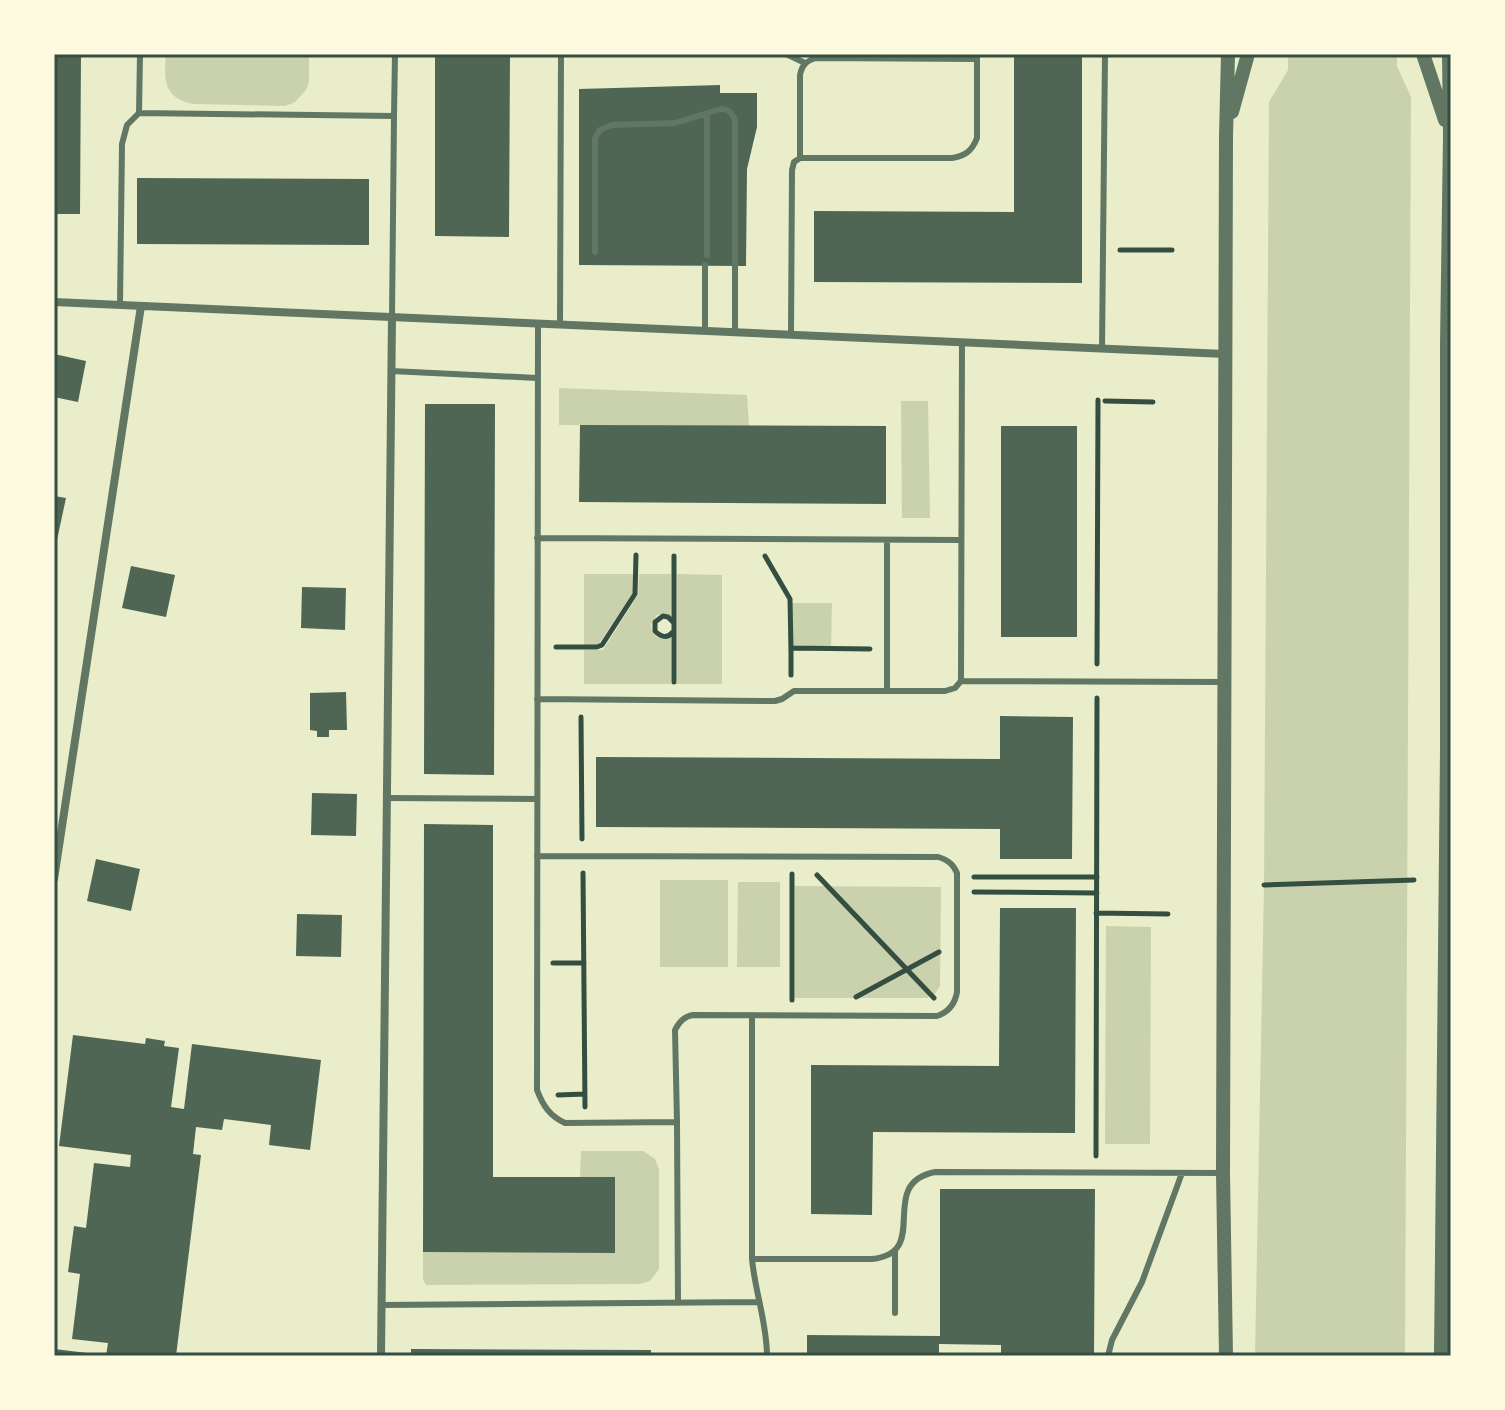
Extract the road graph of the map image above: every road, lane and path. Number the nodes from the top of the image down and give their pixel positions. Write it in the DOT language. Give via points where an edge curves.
graph roads {
  1 [pos="140,54"];
  2 [pos="395,54"];
  3 [pos="561,54"];
  4 [pos="786,54"];
  5 [pos="1105,54"];
  6 [pos="1228,54"];
  7 [pos="1248,54"];
  8 [pos="1423,54"];
  9 [pos="1449,54"];
  10 [pos="977,56"];
  11 [pos="805,63"];
  12 [pos="139,113"];
  13 [pos="707,114"];
  14 [pos="394,116"];
  15 [pos="1450,135"];
  16 [pos="1226,136"];
  17 [pos="800,158"];
  18 [pos="1103,249"];
  19 [pos="1172,250"];
  20 [pos="595,252"];
  21 [pos="707,255"];
  22 [pos="705,265"];
  23 [pos="54,302"];
  24 [pos="120,305"];
  25 [pos="141,306"];
  26 [pos="392,317"];
  27 [pos="538,324"];
  28 [pos="560,325"];
  29 [pos="705,331"];
  30 [pos="735,333"];
  31 [pos="791,335"];
  32 [pos="962,343"];
  33 [pos="1449,345"];
  34 [pos="1102,349"];
  35 [pos="1225,354"];
  36 [pos="391,371"];
  37 [pos="537,378"];
  38 [pos="1153,402"];
  39 [pos="537,538"];
  40 [pos="636,538"];
  41 [pos="674,539"];
  42 [pos="756,539"];
  43 [pos="887,540"];
  44 [pos="961,540"];
  45 [pos="537,647"];
  46 [pos="791,648"];
  47 [pos="887,649"];
  48 [pos="961,681"];
  49 [pos="1097,682"];
  50 [pos="1224,682"];
  51 [pos="887,691"];
  52 [pos="791,692"];
  53 [pos="537,699"];
  54 [pos="581,700"];
  55 [pos="674,700"];
  56 [pos="1449,751"];
  57 [pos="386,798"];
  58 [pos="537,799"];
  59 [pos="537,856"];
  60 [pos="582,856"];
  61 [pos="796,857"];
  62 [pos="957,877"];
  63 [pos="1097,877"];
  64 [pos="54,879"];
  65 [pos="1414,880"];
  66 [pos="1264,885"];
  67 [pos="957,892"];
  68 [pos="1097,893"];
  69 [pos="1096,913"];
  70 [pos="1168,914"];
  71 [pos="957,942"];
  72 [pos="536,963"];
  73 [pos="584,963"];
  74 [pos="907,969"];
  75 [pos="947,1012"];
  76 [pos="752,1015"];
  77 [pos="792,1015"];
  78 [pos="822,1016"];
  79 [pos="677,1122"];
  80 [pos="585,1123"];
  81 [pos="1096,1145"];
  82 [pos="1182,1173"];
  83 [pos="1223,1173"];
  84 [pos="895,1250"];
  85 [pos="752,1259"];
  86 [pos="759,1302"];
  87 [pos="678,1303"];
  88 [pos="381,1305"];
  89 [pos="895,1313"];
  90 [pos="381,1356"];
  91 [pos="767,1356"];
  92 [pos="1108,1356"];
  93 [pos="1226,1356"];
  94 [pos="1441,1356"];
  1 -- 12 [label="lane"];
  2 -- 14 [label="lane"];
  3 -- 28 [label="lane"];
  4 -- 11 [label="lane"];
  5 -- 18 [label="lane"];
  6 -- 16 [label="street"];
  7 -- 16 [label="street"];
  8 -- 15 [label="street"];
  9 -- 15 [label="street"];
  10 -- 11 [label="lane" via="816,58"];
  10 -- 17 [label="lane" via="977,138 964,155"];
  11 -- 17 [label="lane" via="800,75"];
  12 -- 14 [label="lane"];
  12 -- 24 [label="lane" via="127,125 122,144"];
  13 -- 20 [label="lane" via="675,123 600,130 595,138"];
  13 -- 21 [label="lane"];
  13 -- 30 [label="lane" via="724,109 735,120"];
  14 -- 26 [label="lane"];
  15 -- 33 [label="street"];
  16 -- 35 [label="street"];
  17 -- 31 [label="lane" via="792,170"];
  18 -- 19 [label="path"];
  18 -- 34 [label="lane"];
  22 -- 29 [label="lane"];
  23 -- 24 [label="street"];
  24 -- 25 [label="street"];
  25 -- 26 [label="street"];
  25 -- 64 [label="street"];
  26 -- 27 [label="street"];
  26 -- 36 [label="street"];
  27 -- 28 [label="street"];
  27 -- 37 [label="lane"];
  28 -- 29 [label="street"];
  29 -- 30 [label="street"];
  30 -- 31 [label="street"];
  31 -- 32 [label="street"];
  32 -- 34 [label="street"];
  32 -- 44 [label="lane"];
  33 -- 56 [label="street"];
  34 -- 35 [label="street"];
  35 -- 50 [label="street"];
  36 -- 37 [label="lane"];
  36 -- 57 [label="street"];
  37 -- 39 [label="lane"];
  38 -- 49 [label="path" via="1101,400"];
  39 -- 40 [label="lane"];
  39 -- 45 [label="lane"];
  40 -- 41 [label="lane"];
  40 -- 45 [label="path" via="635,594 602,645"];
  41 -- 42 [label="lane"];
  41 -- 55 [label="path"];
  42 -- 43 [label="lane"];
  42 -- 46 [label="path" via="790,599"];
  43 -- 44 [label="lane"];
  43 -- 47 [label="lane"];
  44 -- 48 [label="lane"];
  45 -- 53 [label="lane"];
  46 -- 47 [label="path"];
  46 -- 52 [label="path"];
  47 -- 51 [label="lane"];
  48 -- 49 [label="lane"];
  48 -- 51 [label="lane" via="945,691"];
  49 -- 50 [label="lane"];
  49 -- 63 [label="path"];
  50 -- 83 [label="street"];
  51 -- 52 [label="lane"];
  52 -- 55 [label="lane" via="777,701"];
  53 -- 54 [label="lane"];
  53 -- 58 [label="lane"];
  54 -- 55 [label="lane"];
  54 -- 60 [label="path"];
  56 -- 94 [label="street"];
  57 -- 58 [label="lane"];
  57 -- 88 [label="street"];
  58 -- 59 [label="lane"];
  59 -- 60 [label="lane"];
  59 -- 72 [label="lane"];
  60 -- 61 [label="lane"];
  60 -- 73 [label="path"];
  61 -- 62 [label="lane" via="938,857 951,863"];
  61 -- 74 [label="path"];
  61 -- 77 [label="path"];
  62 -- 63 [label="path"];
  62 -- 67 [label="lane"];
  63 -- 68 [label="path"];
  65 -- 66 [label="path"];
  67 -- 68 [label="path"];
  67 -- 71 [label="lane"];
  68 -- 69 [label="path"];
  69 -- 70 [label="path"];
  69 -- 81 [label="path"];
  71 -- 74 [label="path"];
  71 -- 75 [label="lane" via="957,992"];
  72 -- 73 [label="path"];
  72 -- 80 [label="lane" via="537,1090 558,1120"];
  73 -- 80 [label="path"];
  74 -- 75 [label="path"];
  74 -- 78 [label="path"];
  75 -- 78 [label="lane"];
  76 -- 77 [label="lane"];
  76 -- 79 [label="lane" via="693,1015 678,1025"];
  76 -- 85 [label="lane"];
  77 -- 78 [label="lane"];
  79 -- 80 [label="lane"];
  79 -- 87 [label="lane"];
  82 -- 83 [label="lane"];
  82 -- 84 [label="lane" via="925,1174 908,1187 903,1237"];
  82 -- 92 [label="lane"];
  83 -- 93 [label="street"];
  84 -- 85 [label="lane" via="880,1259"];
  84 -- 89 [label="lane"];
  85 -- 86 [label="lane"];
  86 -- 87 [label="lane"];
  86 -- 91 [label="lane"];
  87 -- 88 [label="lane"];
  88 -- 90 [label="street"];
}
